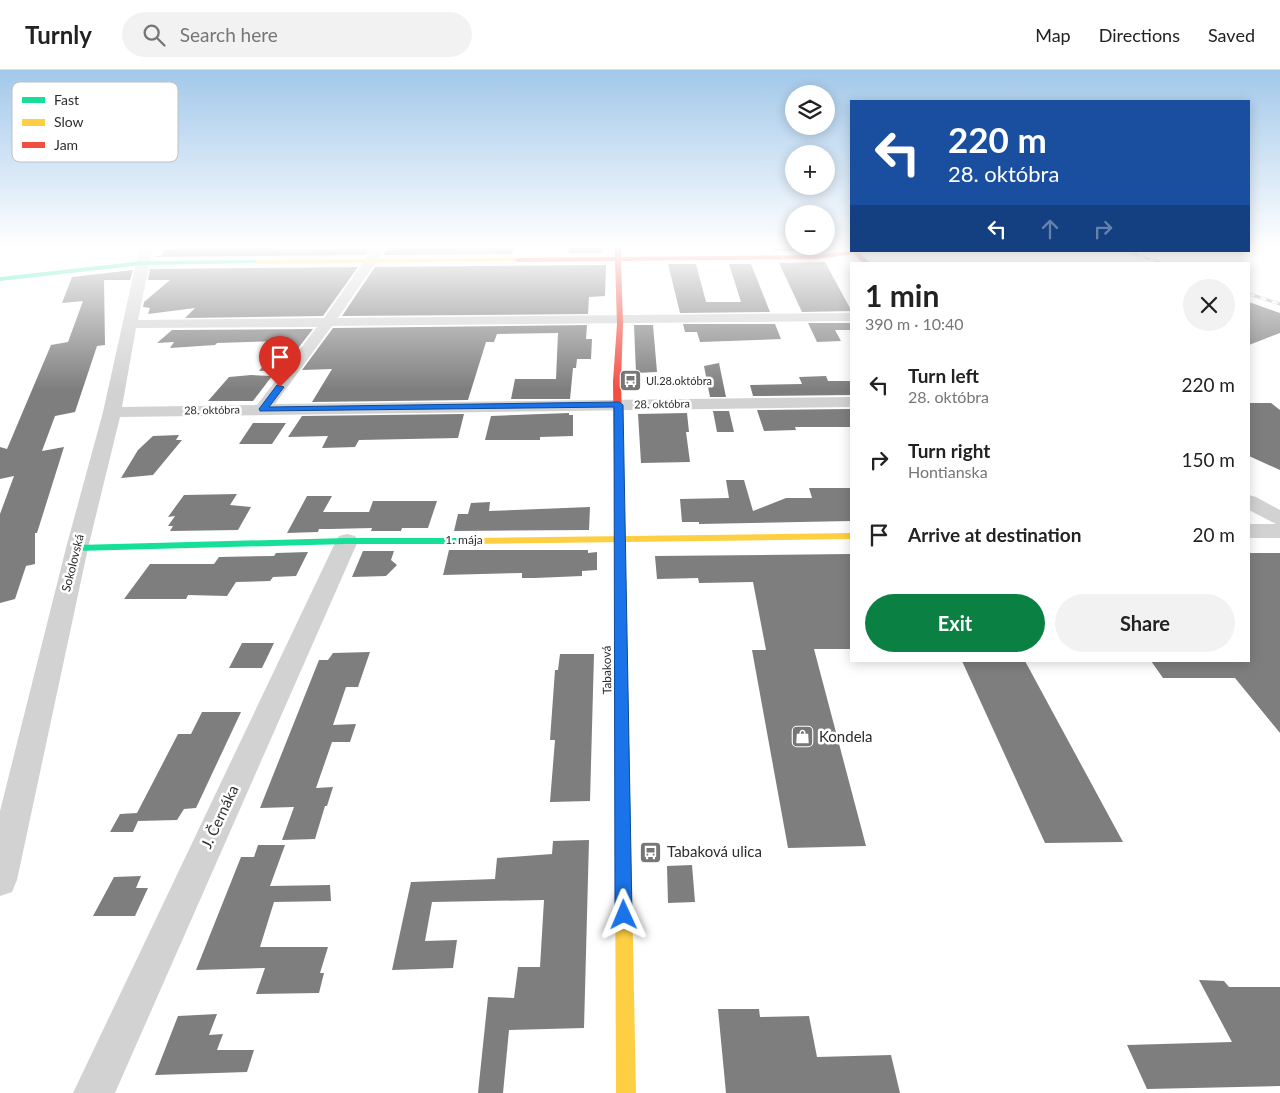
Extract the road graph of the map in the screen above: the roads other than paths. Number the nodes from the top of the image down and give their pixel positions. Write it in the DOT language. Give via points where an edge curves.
graph roads {
  1 [pos="136,295"];
  2 [pos="346,295"];
  3 [pos="619,295"];
  4 [pos="850,317"];
  5 [pos="620,319"];
  6 [pos="328,322"];
  7 [pos="130,324"];
  8 [pos="850,402"];
  9 [pos="619,405"];
  10 [pos="263,409"];
  11 [pos="112,412"];
  12 [pos="1250,502"];
  13 [pos="1280,519"];
  14 [pos="1250,531"];
  15 [pos="1280,531"];
  16 [pos="850,536"];
  17 [pos="620,540"];
  18 [pos="346,541"];
  19 [pos="76,548"];
  20 [pos="0,880"];
  21 [pos="94,1093"];
  22 [pos="626,1093"];
  1 -- 7 [label="street, Sokolovská"];
  2 -- 6 [label="street"];
  3 -- 5 [label="street, Tabaková"];
  4 -- 5 [label="street"];
  5 -- 6 [label="street"];
  5 -- 9 [label="street, Tabaková"];
  6 -- 7 [label="street"];
  6 -- 10 [label="street"];
  7 -- 11 [label="street, Sokolovská"];
  8 -- 9 [label="street, 28. októbra"];
  9 -- 10 [label="street, 28. októbra"];
  9 -- 17 [label="street, Tabaková"];
  10 -- 11 [label="street, 28. októbra"];
  11 -- 19 [label="street, Sokolovská"];
  12 -- 13 [label="street"];
  14 -- 15 [label="street"];
  16 -- 17 [label="street, 1. mája"];
  17 -- 18 [label="street, 1. mája"];
  17 -- 22 [label="street, Tabaková"];
  18 -- 19 [label="street, 1. mája"];
  18 -- 21 [label="street, J. Černáka"];
  19 -- 20 [label="street, Sokolovská"];
}
